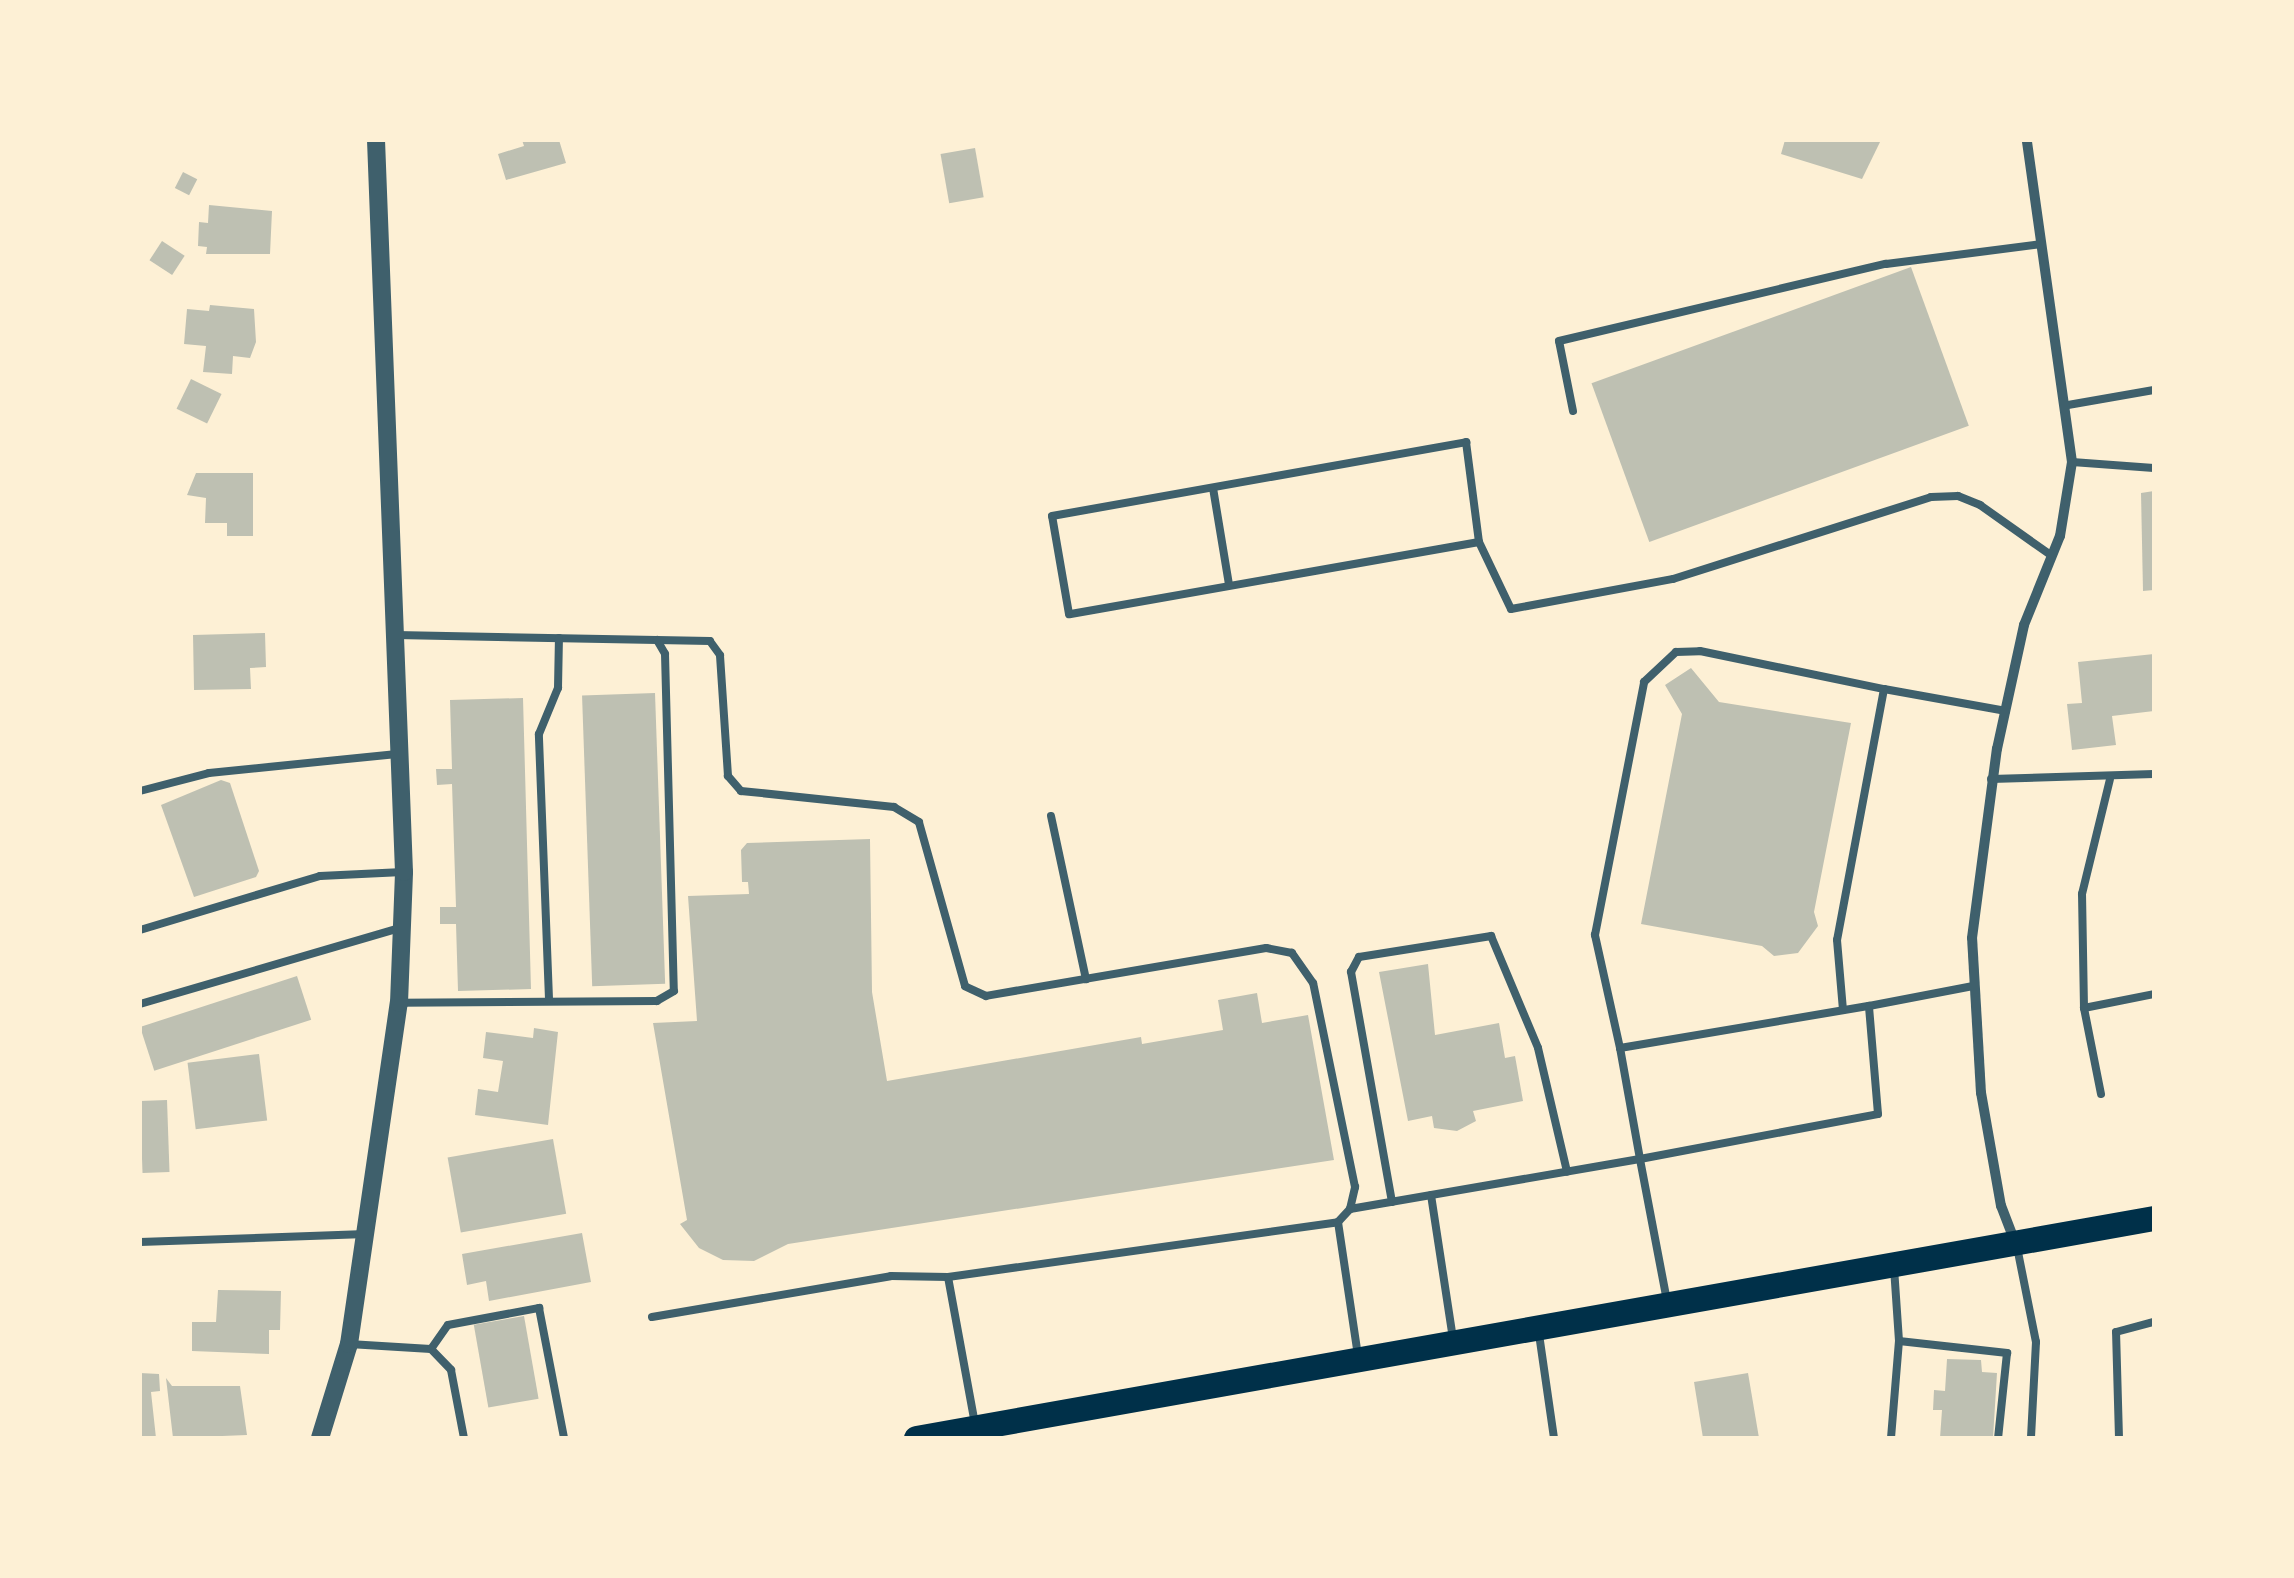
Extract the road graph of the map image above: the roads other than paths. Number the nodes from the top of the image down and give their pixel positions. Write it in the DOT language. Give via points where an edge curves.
graph roads {
  1 [pos="376,140"];
  2 [pos="2027,140"];
  3 [pos="2042,244"];
  4 [pos="2154,390"];
  5 [pos="2068,405"];
  6 [pos="1573,411"];
  7 [pos="2072,462"];
  8 [pos="2154,468"];
  9 [pos="1213,488"];
  10 [pos="1479,542"];
  11 [pos="2052,556"];
  12 [pos="1230,585"];
  13 [pos="392,635"];
  14 [pos="559,638"];
  15 [pos="657,640"];
  16 [pos="1884,689"];
  17 [pos="2006,710"];
  18 [pos="397,754"];
  19 [pos="2154,774"];
  20 [pos="1992,779"];
  21 [pos="2110,779"];
  22 [pos="140,791"];
  23 [pos="1051,816"];
  24 [pos="404,872"];
  25 [pos="402,928"];
  26 [pos="140,930"];
  27 [pos="1086,978"];
  28 [pos="1973,986"];
  29 [pos="2154,994"];
  30 [pos="549,999"];
  31 [pos="399,1002"];
  32 [pos="140,1004"];
  33 [pos="1868,1006"];
  34 [pos="2084,1008"];
  35 [pos="1843,1010"];
  36 [pos="1620,1048"];
  37 [pos="2100,1094"];
  38 [pos="1640,1159"];
  39 [pos="1567,1172"];
  40 [pos="1431,1195"];
  41 [pos="1392,1202"];
  42 [pos="1350,1209"];
  43 [pos="2154,1218"];
  44 [pos="1338,1222"];
  45 [pos="366,1234"];
  46 [pos="140,1242"];
  47 [pos="2015,1243"];
  48 [pos="1894,1264"];
  49 [pos="948,1276"];
  50 [pos="1668,1305"];
  51 [pos="652,1317"];
  52 [pos="2154,1322"];
  53 [pos="1538,1328"];
  54 [pos="1899,1341"];
  55 [pos="1454,1343"];
  56 [pos="349,1344"];
  57 [pos="430,1349"];
  58 [pos="1359,1360"];
  59 [pos="977,1433"];
  60 [pos="320,1438"];
  61 [pos="464,1438"];
  62 [pos="564,1438"];
  63 [pos="916,1438"];
  64 [pos="1554,1438"];
  65 [pos="1891,1438"];
  66 [pos="1998,1438"];
  67 [pos="2031,1438"];
  68 [pos="2119,1438"];
  1 -- 13 [label="street"];
  2 -- 3 [label="street"];
  3 -- 5 [label="street"];
  3 -- 6 [label="lane" via="1886,264 1559,341"];
  4 -- 5 [label="lane"];
  5 -- 7 [label="street"];
  7 -- 8 [label="lane"];
  7 -- 11 [label="street"];
  9 -- 10 [label="lane" via="1466,442"];
  9 -- 12 [label="lane"];
  9 -- 12 [label="lane" via="1052,516 1055,536 1069,614"];
  10 -- 11 [label="lane" via="1511,609 1673,580 1932,497 1958,496 1980,505"];
  10 -- 12 [label="lane"];
  11 -- 17 [label="street" via="2024,625"];
  13 -- 14 [label="lane"];
  13 -- 18 [label="street"];
  14 -- 15 [label="lane"];
  14 -- 30 [label="lane" via="558,688 538,734"];
  15 -- 27 [label="lane" via="710,641 720,655 728,776 741,791 894,807 919,822 965,986 986,996"];
  15 -- 30 [label="lane" via="664,654 674,992 657,1000"];
  16 -- 17 [label="lane"];
  16 -- 35 [label="lane" via="1837,940"];
  16 -- 36 [label="lane" via="1700,650 1676,652 1644,682 1596,935"];
  17 -- 20 [label="street"];
  18 -- 22 [label="lane" via="208,773"];
  18 -- 24 [label="street"];
  19 -- 21 [label="lane"];
  20 -- 21 [label="lane"];
  20 -- 28 [label="street" via="1977,876"];
  21 -- 34 [label="lane" via="2082,894"];
  23 -- 27 [label="lane"];
  24 -- 25 [label="street"];
  24 -- 26 [label="lane" via="320,876"];
  25 -- 31 [label="street"];
  25 -- 32 [label="lane"];
  27 -- 42 [label="lane" via="1266,948 1292,953 1313,983 1355,1187"];
  28 -- 33 [label="lane"];
  28 -- 47 [label="street" via="1993,1168"];
  29 -- 34 [label="lane"];
  30 -- 31 [label="lane"];
  31 -- 45 [label="street"];
  33 -- 35 [label="lane"];
  33 -- 38 [label="lane" via="1878,1114"];
  34 -- 37 [label="lane"];
  35 -- 36 [label="lane"];
  36 -- 38 [label="lane"];
  38 -- 39 [label="lane"];
  38 -- 50 [label="lane"];
  39 -- 40 [label="lane"];
  39 -- 41 [label="lane" via="1538,1048 1491,936 1359,957 1351,972"];
  40 -- 41 [label="lane"];
  40 -- 55 [label="lane"];
  41 -- 42 [label="lane"];
  42 -- 44 [label="lane"];
  43 -- 47 [label="main road"];
  44 -- 49 [label="lane"];
  44 -- 58 [label="lane"];
  45 -- 46 [label="lane"];
  45 -- 56 [label="street"];
  47 -- 48 [label="main road"];
  47 -- 67 [label="lane" via="2036,1342"];
  48 -- 50 [label="main road"];
  48 -- 54 [label="lane"];
  49 -- 51 [label="lane" via="891,1276"];
  49 -- 59 [label="lane"];
  50 -- 53 [label="main road"];
  52 -- 68 [label="lane" via="2116,1332"];
  53 -- 55 [label="main road"];
  53 -- 64 [label="lane"];
  54 -- 65 [label="lane"];
  54 -- 66 [label="lane" via="2007,1353"];
  55 -- 58 [label="main road"];
  56 -- 57 [label="lane"];
  56 -- 60 [label="street"];
  57 -- 61 [label="lane" via="451,1370"];
  57 -- 62 [label="lane" via="448,1325 538,1308"];
  58 -- 59 [label="main road"];
  59 -- 63 [label="main road"];
}
